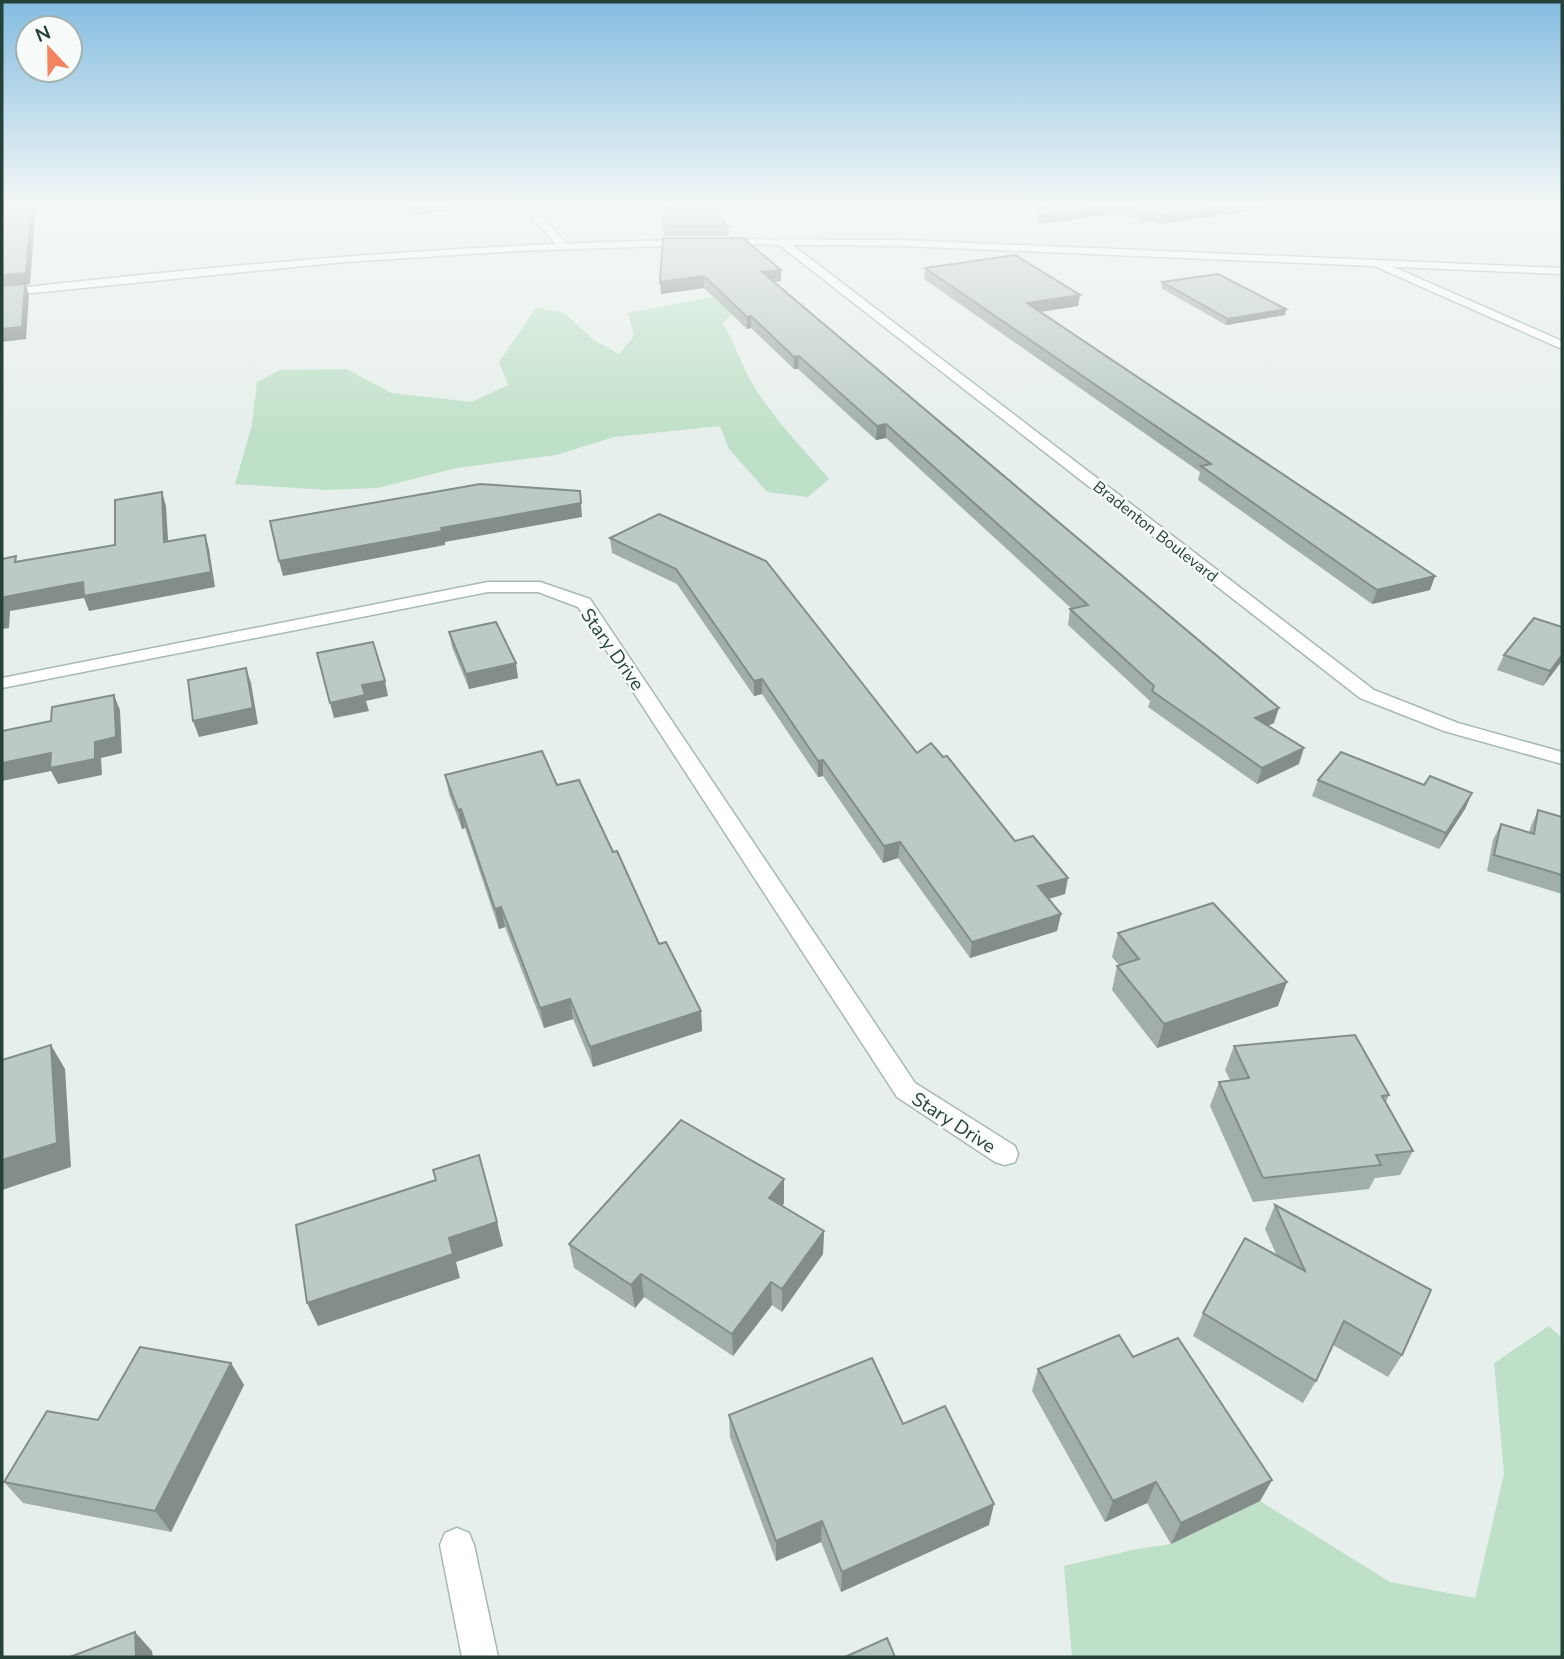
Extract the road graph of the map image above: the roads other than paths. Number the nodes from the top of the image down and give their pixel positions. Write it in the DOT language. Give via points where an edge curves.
graph roads {
  1 [pos="98,281"];
  2 [pos="833,281"];
  3 [pos="1418,281"];
  4 [pos="2,293"];
  5 [pos="1562,345"];
  6 [pos="2,683"];
  7 [pos="1562,758"];
  8 [pos="1005,1154"];
  9 [pos="457,1545"];
  10 [pos="480,1657"];
  1 -- 4 [label="street"];
  2 -- 7 [label="street, Bradenton Boulevard" via="1367,694 1451,727"];
  3 -- 5 [label="street"];
  6 -- 8 [label="street, Stary Drive" via="488,587 540,587 584,603 906,1090"];
  9 -- 10 [label="street"];
}
